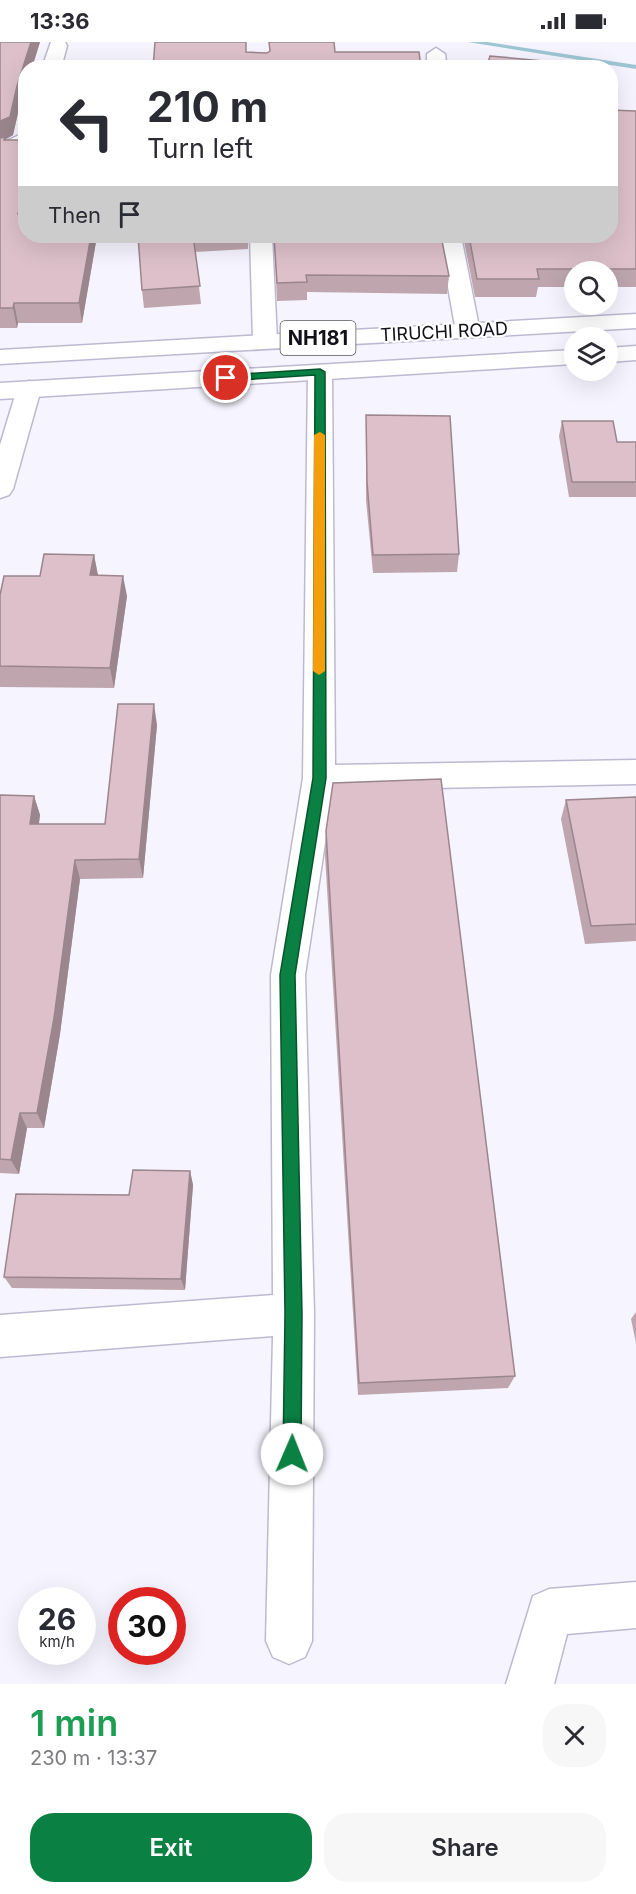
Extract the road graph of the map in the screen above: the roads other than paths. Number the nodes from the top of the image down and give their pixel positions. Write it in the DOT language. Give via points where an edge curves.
graph roads {
  1 [pos="58,46"];
  2 [pos="54,60"];
  3 [pos="18,145"];
  4 [pos="0,150"];
  5 [pos="261,243"];
  6 [pos="451,243"];
  7 [pos="636,321"];
  8 [pos="468,332"];
  9 [pos="265,340"];
  10 [pos="636,353"];
  11 [pos="618,354"];
  12 [pos="0,357"];
  13 [pos="564,358"];
  14 [pos="320,372"];
  15 [pos="29,389"];
  16 [pos="0,391"];
  17 [pos="0,489"];
  18 [pos="636,772"];
  19 [pos="319,778"];
  20 [pos="294,1314"];
  21 [pos="0,1336"];
  22 [pos="636,1605"];
  23 [pos="289,1641"];
  24 [pos="530,1684"];
  1 -- 2 [label="main road"];
  3 -- 4 [label="main road"];
  5 -- 9 [label="main road"];
  6 -- 8 [label="main road"];
  7 -- 8 [label="main road, TIRUCHI ROAD / NH181"];
  8 -- 9 [label="main road, TIRUCHI ROAD / NH181"];
  9 -- 12 [label="main road, TIRUCHI ROAD / NH181"];
  10 -- 11 [label="main road"];
  13 -- 14 [label="main road, NH181"];
  14 -- 15 [label="main road, NH181"];
  14 -- 19 [label="main road"];
  15 -- 16 [label="main road, NH181"];
  15 -- 17 [label="main road"];
  18 -- 19 [label="main road"];
  19 -- 20 [label="main road" via="288,975"];
  20 -- 21 [label="main road"];
  20 -- 23 [label="main road"];
  22 -- 24 [label="main road" via="549,1612"];
}
